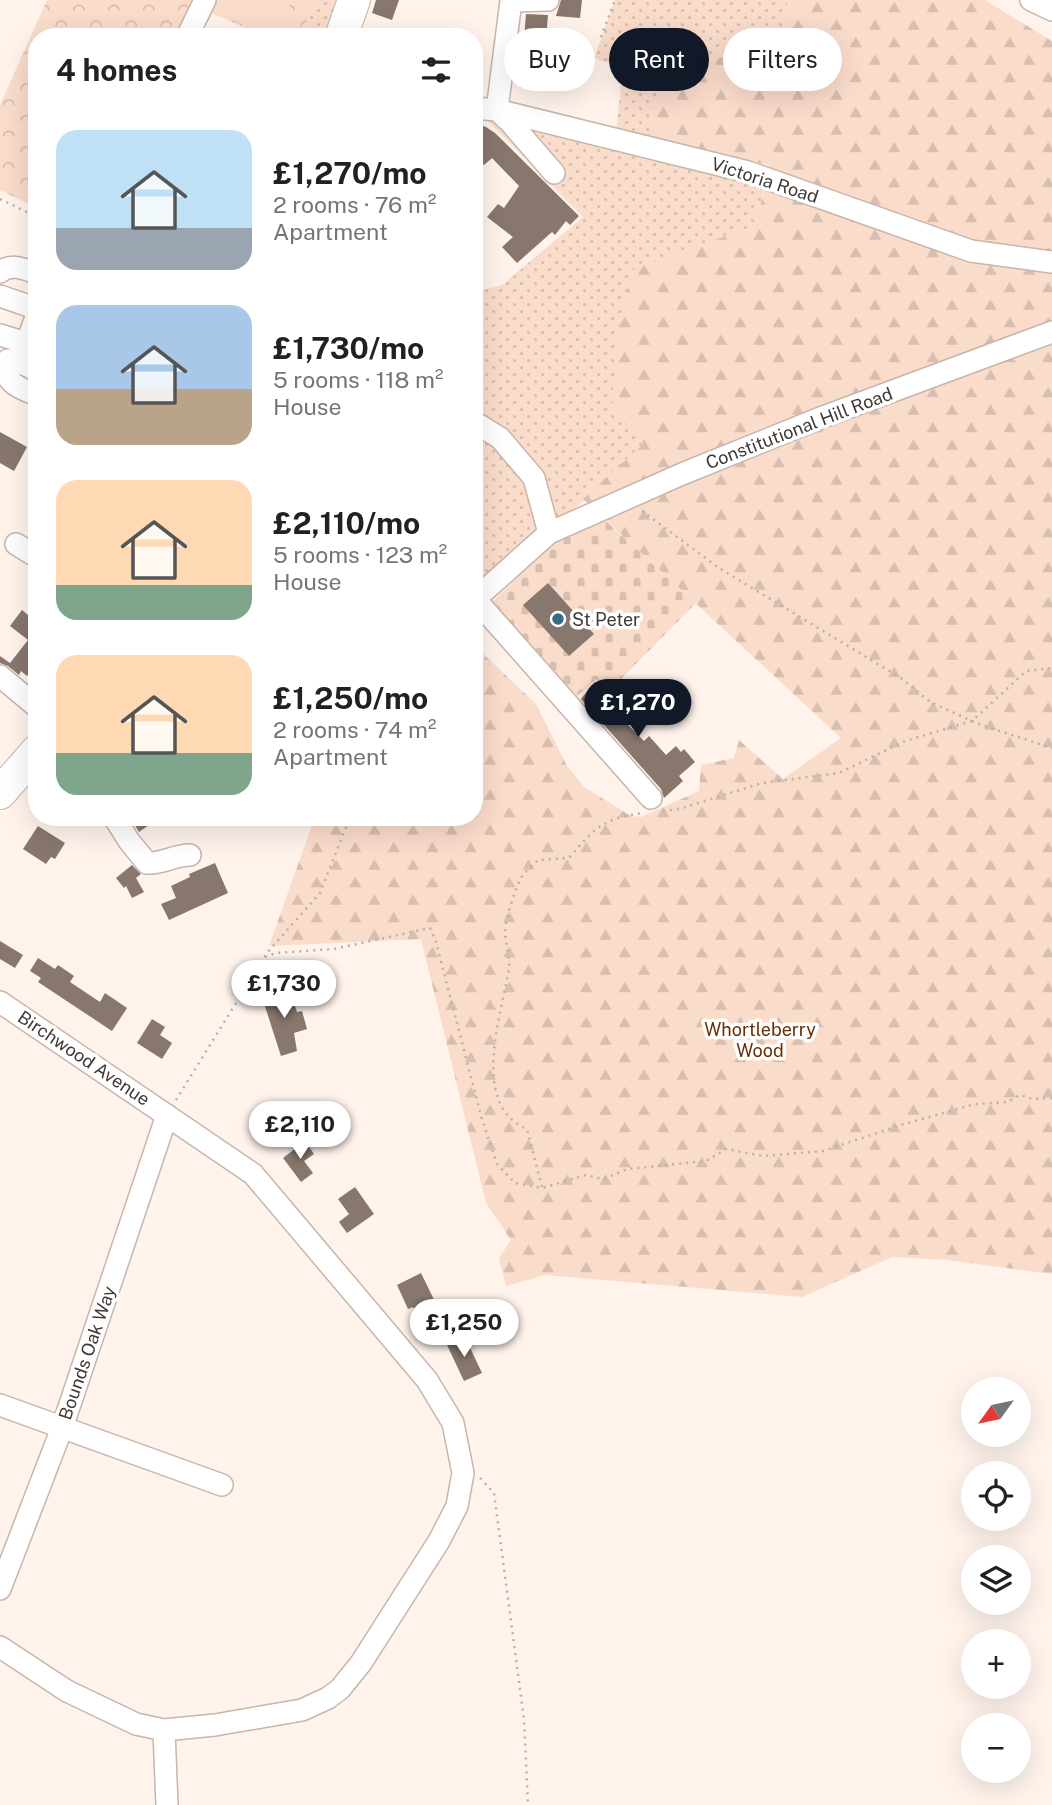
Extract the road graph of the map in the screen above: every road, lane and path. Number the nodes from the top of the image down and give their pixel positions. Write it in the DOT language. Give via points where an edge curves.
graph roads {
  1 [pos="205,0"];
  2 [pos="354,0"];
  3 [pos="548,0"];
  4 [pos="615,0"];
  5 [pos="1031,0"];
  6 [pos="1052,10"];
  7 [pos="191,28"];
  8 [pos="344,28"];
  9 [pos="601,37"];
  10 [pos="483,109"];
  11 [pos="497,110"];
  12 [pos="554,173"];
  13 [pos="0,198"];
  14 [pos="28,212"];
  15 [pos="1052,262"];
  16 [pos="28,270"];
  17 [pos="0,272"];
  18 [pos="0,296"];
  19 [pos="28,305"];
  20 [pos="1052,332"];
  21 [pos="0,335"];
  22 [pos="28,339"];
  23 [pos="28,367"];
  24 [pos="28,392"];
  25 [pos="483,428"];
  26 [pos="626,499"];
  27 [pos="550,533"];
  28 [pos="16,544"];
  29 [pos="28,551"];
  30 [pos="483,592"];
  31 [pos="483,608"];
  32 [pos="1052,668"];
  33 [pos="0,676"];
  34 [pos="28,699"];
  35 [pos="972,721"];
  36 [pos="1052,748"];
  37 [pos="651,798"];
  38 [pos="120,826"];
  39 [pos="346,826"];
  40 [pos="190,855"];
  41 [pos="265,957"];
  42 [pos="0,1002"];
  43 [pos="1052,1098"];
  44 [pos="167,1115"];
  45 [pos="542,1188"];
  46 [pos="0,1405"];
  47 [pos="62,1428"];
  48 [pos="461,1457"];
  49 [pos="222,1485"];
  50 [pos="0,1588"];
  51 [pos="0,1647"];
  52 [pos="164,1730"];
  53 [pos="167,1805"];
  54 [pos="528,1805"];
  1 -- 7 [label="street"];
  2 -- 8 [label="highway"];
  3 -- 11 [label="street" via="511,1"];
  4 -- 9 [label="path"];
  5 -- 6 [label="street"];
  10 -- 11 [label="street, Victoria Road"];
  11 -- 12 [label="street"];
  11 -- 15 [label="street, Victoria Road" via="748,172 971,251"];
  13 -- 14 [label="path"];
  16 -- 17 [label="street" via="8,267"];
  18 -- 19 [label="street"];
  20 -- 26 [label="street, Constitutional Hill Road" via="823,417"];
  21 -- 22 [label="street" via="23,342"];
  23 -- 24 [label="street" via="14,360 4,367 13,386"];
  25 -- 27 [label="street" via="500,438 534,478"];
  26 -- 27 [label="street, Constitutional Hill Road"];
  26 -- 35 [label="path" via="719,568 901,678 930,702"];
  27 -- 30 [label="street, Constitutional Hill Road"];
  28 -- 29 [label="street"];
  31 -- 37 [label="street"];
  32 -- 35 [label="path" via="1026,671"];
  33 -- 34 [label="street"];
  35 -- 36 [label="path"];
  35 -- 45 [label="path" via="905,741 839,773 762,783 679,809 618,817 597,827 569,859 538,860 520,879 505,928 509,964 493,1080 499,1104 516,1124 527,1129"];
  38 -- 40 [label="street" via="148,863"];
  39 -- 41 [label="path" via="320,893"];
  41 -- 44 [label="path"];
  41 -- 45 [label="path" via="430,928 497,1164 515,1183"];
  42 -- 44 [label="street, Birchwood Avenue"];
  43 -- 45 [label="path" via="1020,1095 1007,1102 975,1104 823,1151 763,1156 726,1149 706,1161 628,1169 603,1180 586,1175"];
  44 -- 47 [label="street, Bounds Oak Way"];
  44 -- 48 [label="street, Birchwood Avenue" via="253,1174 427,1380 453,1423"];
  46 -- 47 [label="street"];
  47 -- 49 [label="street"];
  47 -- 50 [label="street, Bounds Oak Way"];
  48 -- 52 [label="street, Birchwood Avenue" via="457,1506 439,1541 340,1689 302,1710 278,1716"];
  48 -- 54 [label="path" via="494,1493 524,1719"];
  51 -- 52 [label="street" via="117,1717"];
  52 -- 53 [label="street"];
}
